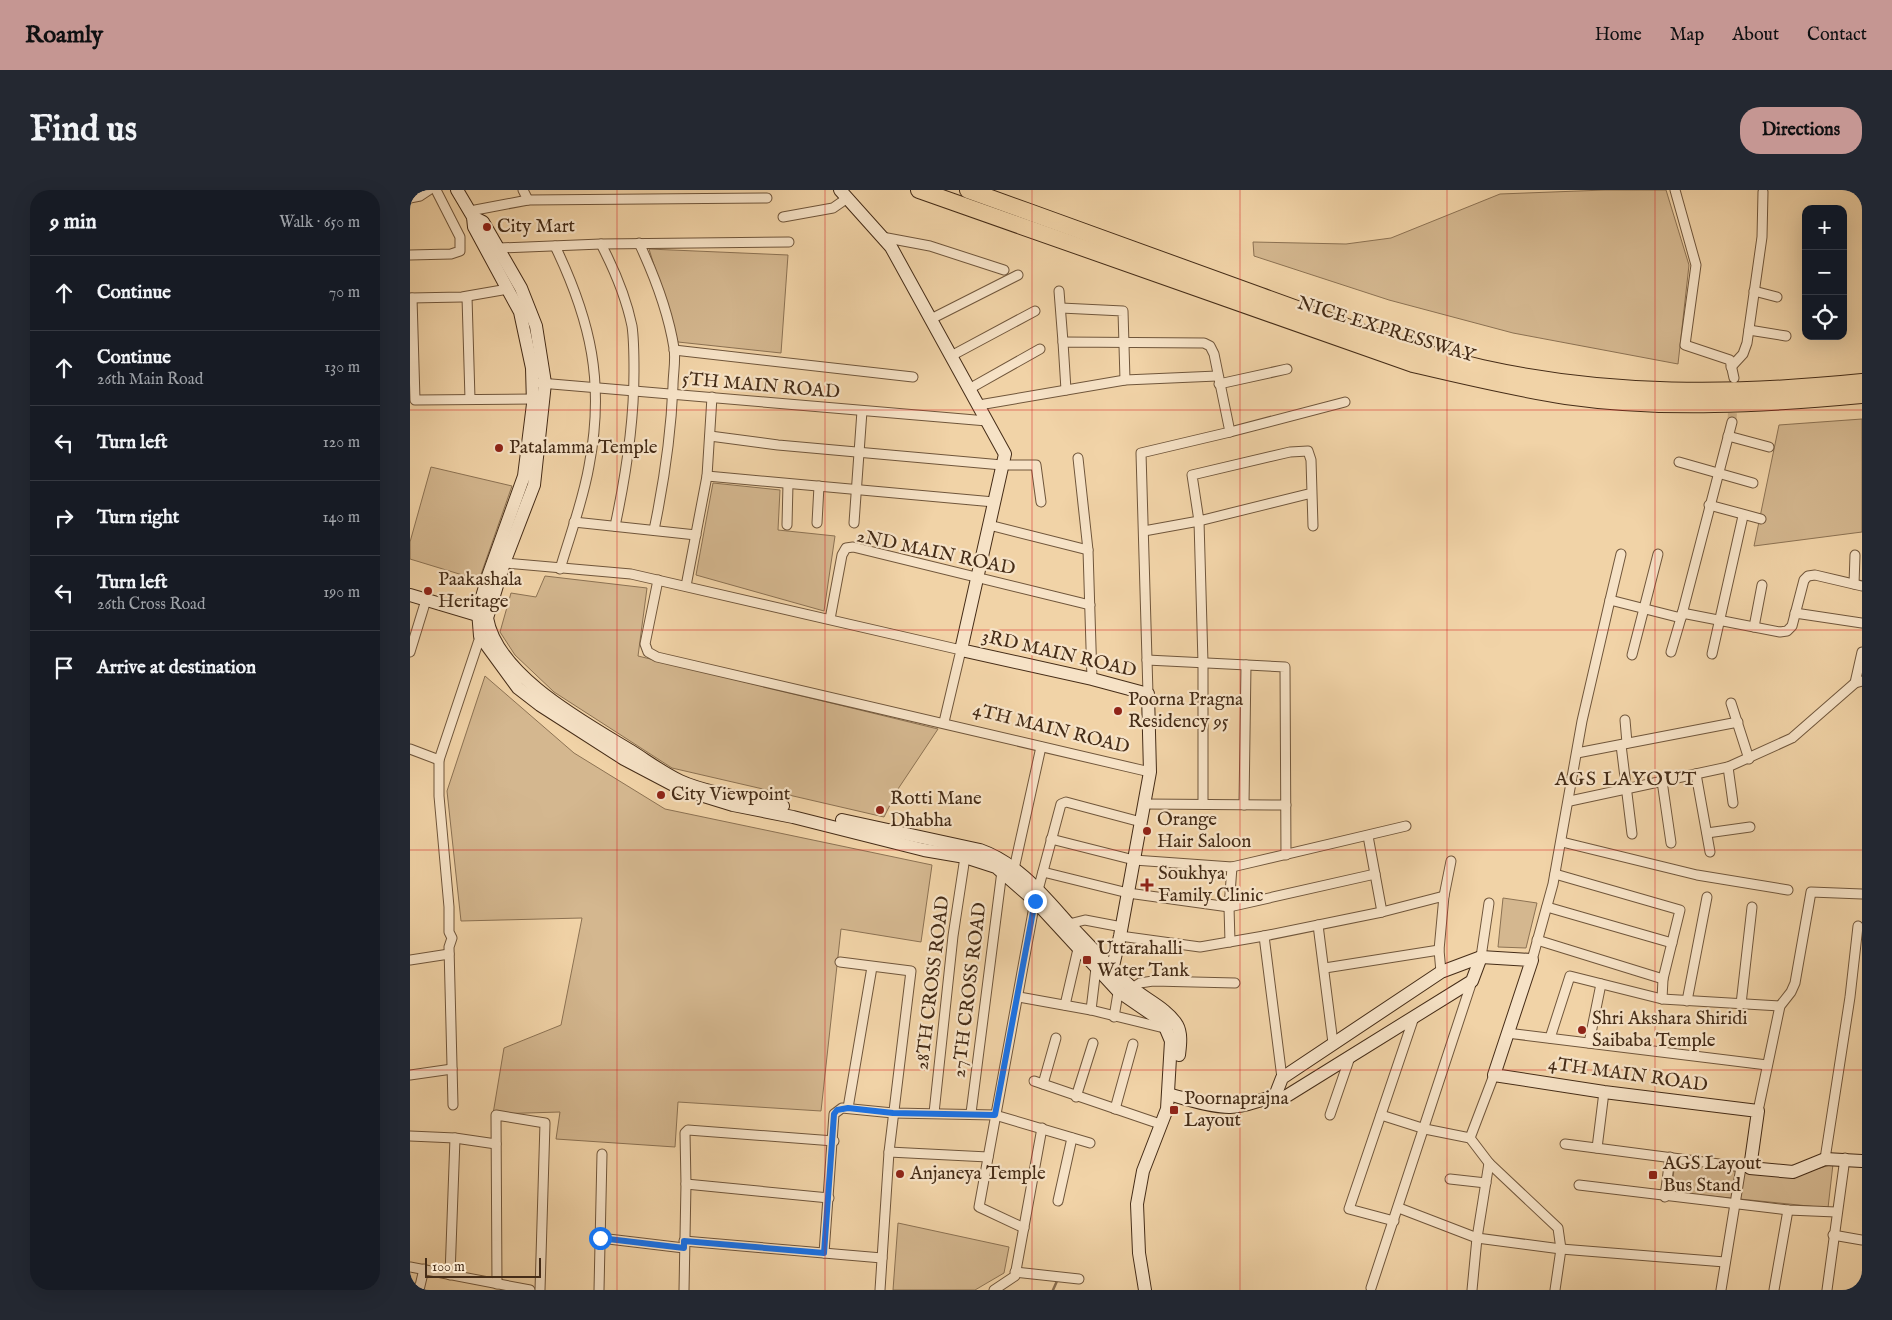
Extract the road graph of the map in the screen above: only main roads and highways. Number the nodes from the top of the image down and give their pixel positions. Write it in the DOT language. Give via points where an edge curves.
graph roads {
  1 [pos="457,190"];
  2 [pos="919,190"];
  3 [pos="968,190"];
  4 [pos="843,194"];
  5 [pos="472,214"];
  6 [pos="1862,382"];
  7 [pos="539,383"];
  8 [pos="1862,395"];
  9 [pos="410,595"];
  10 [pos="483,624"];
  11 [pos="1008,870"];
  12 [pos="1037,896"];
  13 [pos="1481,957"];
  14 [pos="1114,976"];
  15 [pos="1172,1095"];
  16 [pos="1275,1096"];
  17 [pos="1862,1161"];
  18 [pos="1145,1290"];
  19 [pos="1150,1290"];
  1 -- 5 [label="main road"];
  2 -- 8 [label="highway, NICE EXPRESSWAY" via="1413,364 1477,380 1566,396 1664,404 1743,404"];
  3 -- 6 [label="highway, NICE EXPRESSWAY" via="1417,350 1483,368 1598,387 1690,392"];
  4 -- 14 [label="main road, 3RD MAIN ROAD" via="891,247 1005,454 961,650 1148,694 1150,772"];
  5 -- 7 [label="main road" via="474,226 520,312"];
  5 -- 7 [label="main road" via="483,222 521,288 536,326"];
  7 -- 10 [label="main road" via="533,399 524,476 488,576"];
  7 -- 10 [label="main road" via="534,485"];
  9 -- 10 [label="main road"];
  10 -- 11 [label="main road" via="529,683 589,726 681,782 980,850 995,856"];
  10 -- 11 [label="main road" via="518,688 624,760 681,789 733,805 982,861"];
  11 -- 12 [label="main road"];
  12 -- 14 [label="main road" via="1069,924"];
  12 -- 14 [label="main road" via="1096,968"];
  13 -- 16 [label="main road" via="1441,972 1333,1043 1282,1078"];
  13 -- 16 [label="main road" via="1472,981 1285,1098"];
  13 -- 17 [label="main road, 4TH MAIN ROAD" via="1532,960 1494,1075 1758,1111 1746,1168 1793,1172 1825,1158"];
  14 -- 15 [label="main road" via="1118,991 1163,1022 1168,1029"];
  14 -- 15 [label="main road" via="1178,1026 1180,1037"];
  15 -- 16 [label="main road" via="1229,1107"];
  15 -- 18 [label="main road" via="1138,1193 1137,1231"];
  15 -- 19 [label="main road" via="1172,1116 1153,1164 1144,1203 1143,1234"];
}
